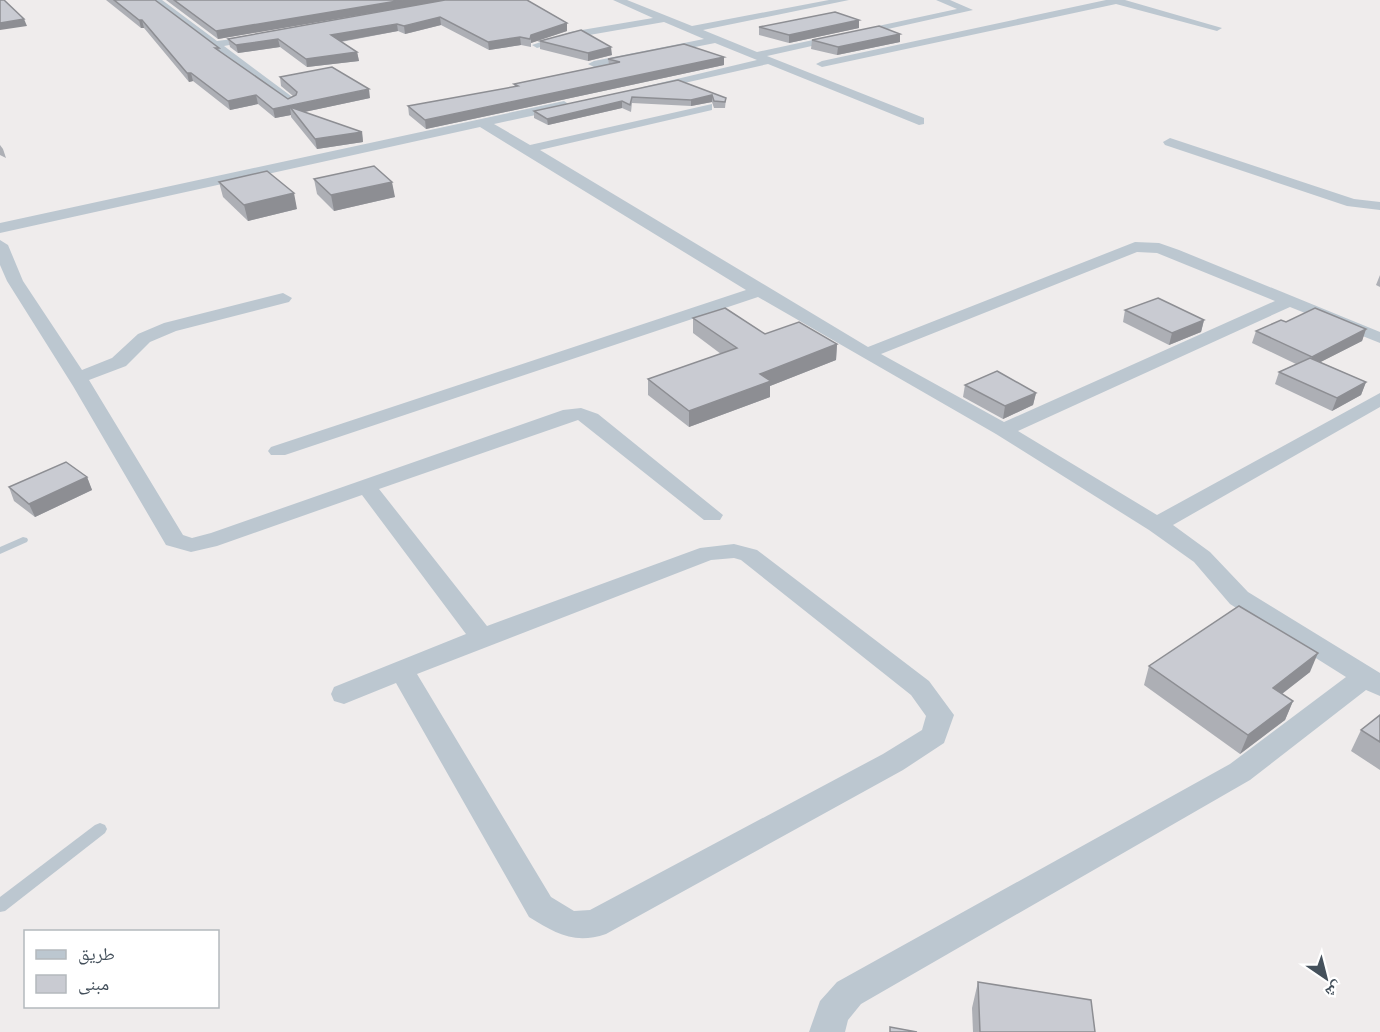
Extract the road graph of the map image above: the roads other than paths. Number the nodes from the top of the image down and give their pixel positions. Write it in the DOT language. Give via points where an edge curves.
graph roads {
  1 [pos="156,0"];
  2 [pos="652,0"];
  3 [pos="788,0"];
  4 [pos="844,0"];
  5 [pos="941,0"];
  6 [pos="1118,0"];
  7 [pos="624,2"];
  8 [pos="800,9"];
  9 [pos="755,17"];
  10 [pos="666,18"];
  11 [pos="1217,28"];
  12 [pos="694,29"];
  13 [pos="275,34"];
  14 [pos="718,39"];
  15 [pos="216,44"];
  16 [pos="537,45"];
  17 [pos="757,55"];
  18 [pos="771,60"];
  19 [pos="594,64"];
  20 [pos="822,64"];
  21 [pos="640,88"];
  22 [pos="291,102"];
  23 [pos="574,103"];
  24 [pos="708,107"];
  25 [pos="919,121"];
  26 [pos="482,123"];
  27 [pos="1170,142"];
  28 [pos="528,149"];
  29 [pos="1380,206"];
  30 [pos="0,228"];
  31 [pos="0,245"];
  32 [pos="760,291"];
  33 [pos="283,298"];
  34 [pos="1289,301"];
  35 [pos="1380,338"];
  36 [pos="868,353"];
  37 [pos="78,378"];
  38 [pos="1380,399"];
  39 [pos="1003,430"];
  40 [pos="278,451"];
  41 [pos="365,485"];
  42 [pos="712,514"];
  43 [pos="1157,525"];
  44 [pos="23,540"];
  45 [pos="0,551"];
  46 [pos="481,636"];
  47 [pos="401,669"];
  48 [pos="1372,681"];
  49 [pos="344,694"];
  50 [pos="100,829"];
  51 [pos="0,906"];
  52 [pos="827,1032"];
  1 -- 15 [label="street"];
  2 -- 7 [label="street"];
  3 -- 8 [label="street"];
  3 -- 9 [label="street"];
  4 -- 8 [label="street"];
  5 -- 17 [label="street" via="968,10"];
  6 -- 11 [label="street"];
  6 -- 20 [label="street"];
  7 -- 10 [label="street"];
  8 -- 9 [label="street"];
  9 -- 12 [label="street"];
  10 -- 12 [label="street"];
  10 -- 16 [label="street"];
  12 -- 14 [label="street"];
  13 -- 15 [label="street"];
  14 -- 17 [label="street"];
  14 -- 19 [label="street"];
  15 -- 22 [label="street"];
  17 -- 18 [label="street"];
  18 -- 21 [label="street"];
  18 -- 25 [label="street"];
  23 -- 26 [label="street"];
  24 -- 28 [label="street"];
  26 -- 28 [label="street"];
  26 -- 30 [label="street"];
  27 -- 29 [label="street" via="1352,203"];
  28 -- 32 [label="street"];
  31 -- 37 [label="street" via="15,281"];
  32 -- 36 [label="street"];
  32 -- 40 [label="street"];
  33 -- 37 [label="street" via="170,327 144,338 120,362"];
  34 -- 35 [label="street"];
  34 -- 36 [label="street" via="1166,250 1135,247"];
  34 -- 39 [label="street"];
  36 -- 39 [label="street"];
  37 -- 41 [label="street" via="174,540 191,545 217,539"];
  38 -- 43 [label="street"];
  39 -- 43 [label="street"];
  41 -- 42 [label="street" via="556,418 581,414"];
  41 -- 46 [label="street"];
  43 -- 48 [label="street" via="1202,557 1239,598"];
  44 -- 45 [label="lane"];
  46 -- 47 [label="street"];
  46 -- 47 [label="street" via="708,553 734,551 749,555 920,688 940,716 934,736 893,762 594,924 570,925 540,907"];
  47 -- 49 [label="street"];
  48 -- 52 [label="street" via="1240,772 849,993 832,1012"];
  50 -- 51 [label="lane"];
}
